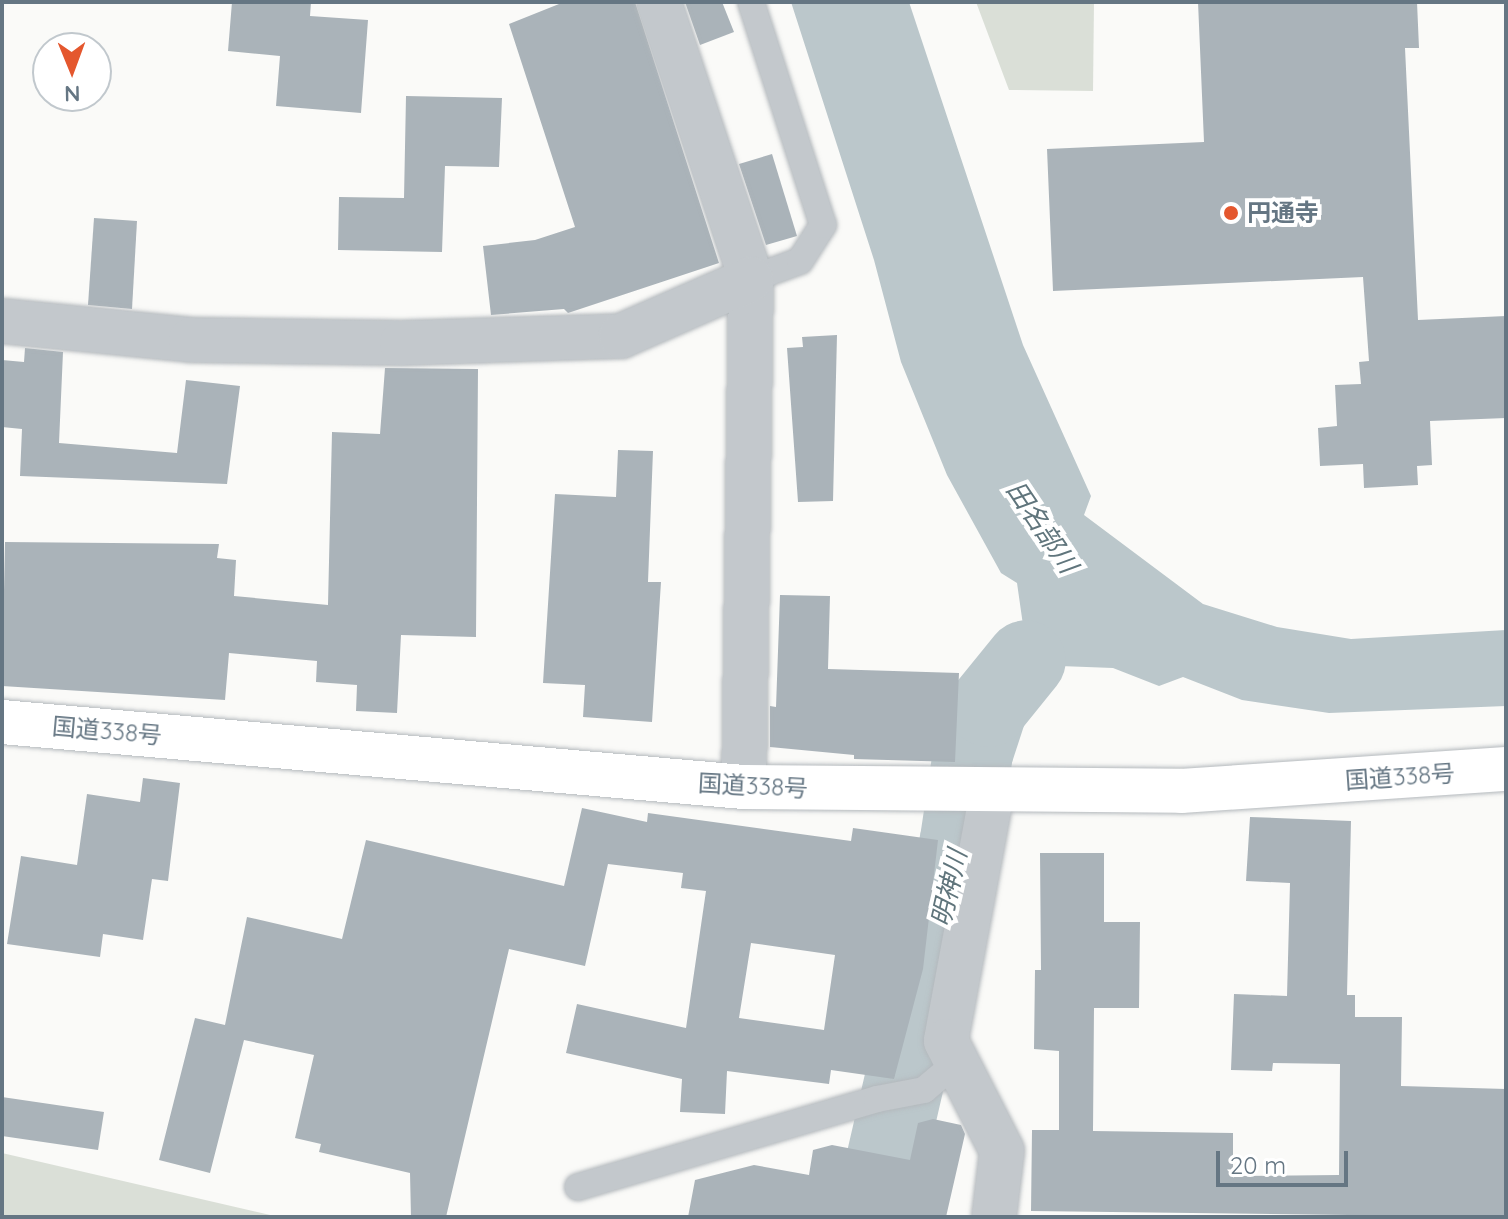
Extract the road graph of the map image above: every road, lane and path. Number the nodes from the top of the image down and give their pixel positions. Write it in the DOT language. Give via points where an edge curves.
graph roads {
  1 [pos="659,2"];
  2 [pos="751,2"];
  3 [pos="751,279"];
  4 [pos="2,321"];
  5 [pos="2,722"];
  6 [pos="1506,769"];
  7 [pos="744,787"];
  8 [pos="973,793"];
  9 [pos="957,1062"];
  10 [pos="578,1187"];
  11 [pos="994,1217"];
  1 -- 3 [label="street"];
  2 -- 3 [label="lane" via="823,225 800,261"];
  3 -- 4 [label="street" via="621,336 402,343 191,340"];
  3 -- 7 [label="street"];
  5 -- 7 [label="highway, 国道338号"];
  6 -- 8 [label="highway, 国道338号" via="1181,791"];
  7 -- 8 [label="highway, 国道338号"];
  8 -- 9 [label="street" via="946,1041"];
  9 -- 10 [label="lane" via="924,1090 877,1099"];
  9 -- 11 [label="street" via="1002,1151"];
}
